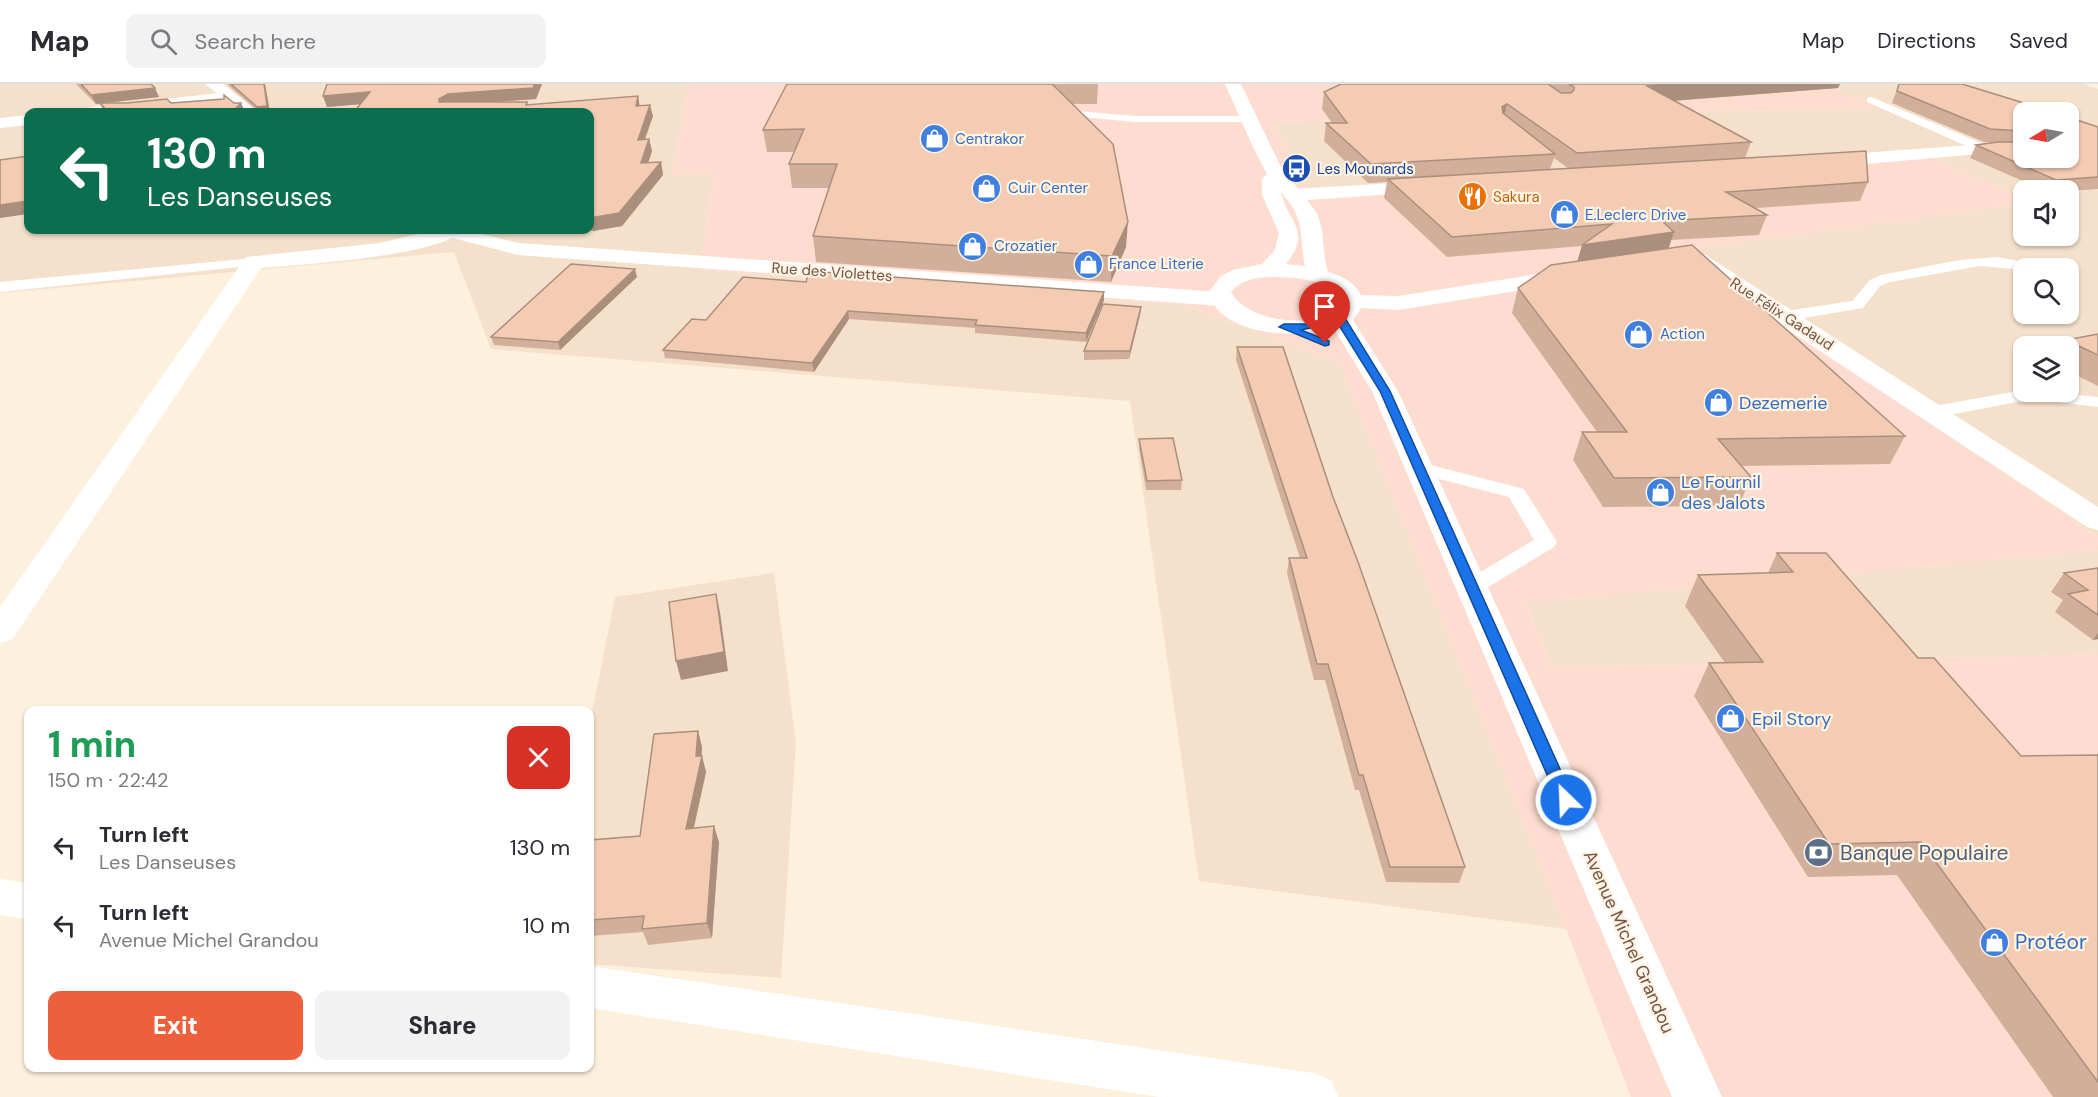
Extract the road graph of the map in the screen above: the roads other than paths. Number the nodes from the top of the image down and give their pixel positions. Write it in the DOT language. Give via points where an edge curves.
graph roads {
  1 [pos="213,84"];
  2 [pos="1233,84"];
  3 [pos="229,97"];
  4 [pos="1871,100"];
  5 [pos="128,108"];
  6 [pos="244,108"];
  7 [pos="1077,114"];
  8 [pos="1250,119"];
  9 [pos="24,120"];
  10 [pos="0,123"];
  11 [pos="1984,149"];
  12 [pos="2013,149"];
  13 [pos="1804,164"];
  14 [pos="1271,165"];
  15 [pos="1454,186"];
  16 [pos="1293,195"];
  17 [pos="440,234"];
  18 [pos="463,234"];
  19 [pos="1676,261"];
  20 [pos="254,262"];
  21 [pos="2013,264"];
  22 [pos="1269,270"];
  23 [pos="1595,272"];
  24 [pos="1319,276"];
  25 [pos="0,288"];
  26 [pos="1221,299"];
  27 [pos="1346,310"];
  28 [pos="1786,316"];
  29 [pos="1284,327"];
  30 [pos="1385,391"];
  31 [pos="2098,402"];
  32 [pos="1934,412"];
  33 [pos="1419,468"];
  34 [pos="2098,521"];
  35 [pos="1472,587"];
  36 [pos="0,632"];
  37 [pos="0,897"];
  38 [pos="24,901"];
  39 [pos="594,988"];
  40 [pos="1313,1097"];
  41 [pos="1697,1097"];
  1 -- 3 [label="street"];
  2 -- 8 [label="street"];
  3 -- 5 [label="street"];
  3 -- 6 [label="street"];
  4 -- 11 [label="lane"];
  7 -- 8 [label="lane" via="1143,119"];
  8 -- 14 [label="street"];
  9 -- 10 [label="street"];
  11 -- 12 [label="lane"];
  11 -- 13 [label="street"];
  14 -- 16 [label="street"];
  14 -- 22 [label="street" via="1272,195 1290,233 1285,251"];
  15 -- 16 [label="street"];
  16 -- 24 [label="street" via="1306,210 1312,226 1312,261"];
  17 -- 20 [label="street" via="377,248"];
  18 -- 26 [label="street, Rue des Violettes" via="518,249"];
  19 -- 28 [label="street, Rue Félix Gadaud" via="1697,259"];
  20 -- 25 [label="lane"];
  20 -- 36 [label="street"];
  21 -- 28 [label="lane" via="1991,260 1886,278 1875,283 1857,305"];
  22 -- 24 [label="street, Avenue Michel Grandou"];
  22 -- 26 [label="street, Avenue Michel Grandou" via="1230,279 1220,292"];
  23 -- 27 [label="street"];
  24 -- 27 [label="street, Avenue Michel Grandou" via="1342,287"];
  26 -- 29 [label="street" via="1243,317"];
  27 -- 29 [label="street" via="1306,327"];
  27 -- 30 [label="street, Avenue Michel Grandou"];
  28 -- 32 [label="street, Rue Félix Gadaud"];
  29 -- 30 [label="street, Avenue Michel Grandou" via="1343,354"];
  30 -- 33 [label="street, Avenue Michel Grandou"];
  31 -- 32 [label="lane" via="2032,394"];
  32 -- 34 [label="street, Rue Félix Gadaud"];
  33 -- 35 [label="street, Avenue Michel Grandou"];
  33 -- 35 [label="lane" via="1517,493 1546,542"];
  35 -- 41 [label="street, Avenue Michel Grandou"];
  37 -- 38 [label="street"];
  39 -- 40 [label="street"];
}
